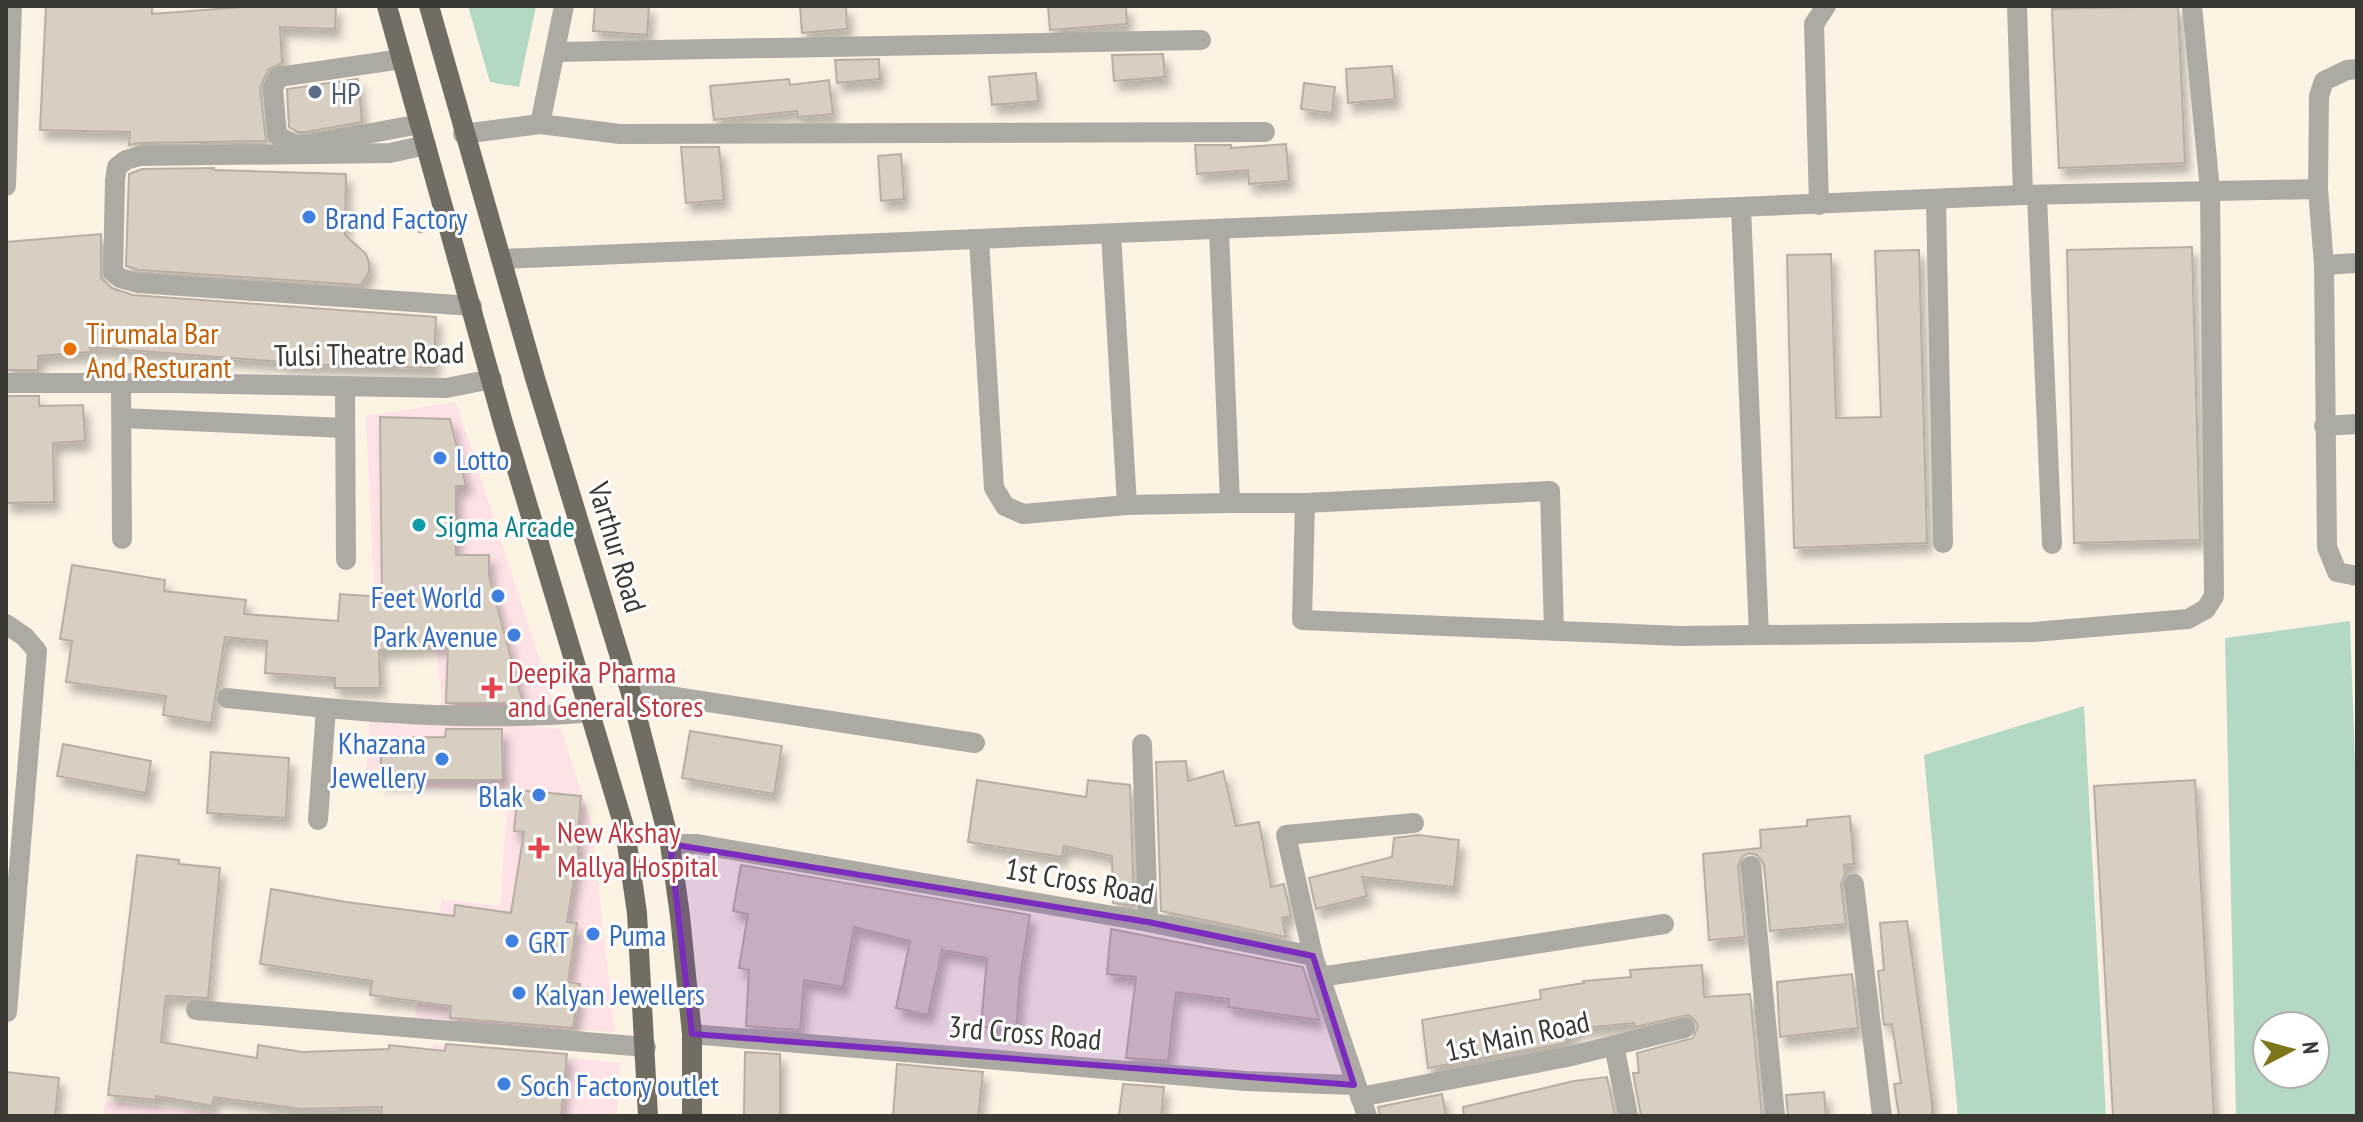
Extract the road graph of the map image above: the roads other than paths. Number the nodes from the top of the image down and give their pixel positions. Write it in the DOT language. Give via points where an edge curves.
graph roads {
  1 [pos="12,6"];
  2 [pos="387,6"];
  3 [pos="429,6"];
  4 [pos="564,6"];
  5 [pos="1826,6"];
  6 [pos="2017,6"];
  7 [pos="2192,6"];
  8 [pos="1201,40"];
  9 [pos="555,52"];
  10 [pos="402,59"];
  11 [pos="2357,69"];
  12 [pos="420,124"];
  13 [pos="540,124"];
  14 [pos="1265,132"];
  15 [pos="463,134"];
  16 [pos="426,145"];
  17 [pos="6,186"];
  18 [pos="2318,189"];
  19 [pos="2210,190"];
  20 [pos="2030,196"];
  21 [pos="1936,200"];
  22 [pos="1819,205"];
  23 [pos="1741,208"];
  24 [pos="1219,230"];
  25 [pos="1111,234"];
  26 [pos="979,240"];
  27 [pos="501,259"];
  28 [pos="2357,263"];
  29 [pos="2324,265"];
  30 [pos="472,306"];
  31 [pos="492,379"];
  32 [pos="6,383"];
  33 [pos="121,383"];
  34 [pos="345,387"];
  35 [pos="122,418"];
  36 [pos="2357,424"];
  37 [pos="2324,426"];
  38 [pos="345,428"];
  39 [pos="1230,503"];
  40 [pos="1305,503"];
  41 [pos="1127,505"];
  42 [pos="122,539"];
  43 [pos="1943,543"];
  44 [pos="2052,544"];
  45 [pos="346,560"];
  46 [pos="2357,576"];
  47 [pos="6,624"];
  48 [pos="1554,630"];
  49 [pos="1759,635"];
  50 [pos="630,690"];
  51 [pos="227,698"];
  52 [pos="326,708"];
  53 [pos="592,712"];
  54 [pos="975,743"];
  55 [pos="1142,744"];
  56 [pos="318,820"];
  57 [pos="1414,823"];
  58 [pos="670,844"];
  59 [pos="1751,866"];
  60 [pos="1854,884"];
  61 [pos="1148,922"];
  62 [pos="1664,924"];
  63 [pos="1313,956"];
  64 [pos="1320,977"];
  65 [pos="196,1010"];
  66 [pos="7,1012"];
  67 [pos="1685,1028"];
  68 [pos="692,1034"];
  69 [pos="1614,1045"];
  70 [pos="646,1047"];
  71 [pos="1360,1099"];
  72 [pos="648,1116"];
  73 [pos="692,1116"];
  74 [pos="1628,1116"];
  75 [pos="1775,1116"];
  76 [pos="1882,1116"];
  1 -- 17 [label="street"];
  2 -- 10 [label="main road"];
  3 -- 15 [label="main road, Varthur Road"];
  4 -- 9 [label="street"];
  5 -- 22 [label="street" via="1814,24"];
  6 -- 20 [label="street"];
  7 -- 19 [label="street"];
  8 -- 9 [label="street"];
  9 -- 13 [label="street"];
  10 -- 12 [label="main road"];
  10 -- 12 [label="street" via="279,77 273,88 277,135 294,145 307,145"];
  11 -- 18 [label="street" via="2324,81 2319,96"];
  12 -- 16 [label="main road"];
  13 -- 14 [label="street" via="620,134"];
  13 -- 15 [label="street"];
  15 -- 27 [label="main road, Varthur Road"];
  16 -- 30 [label="main road"];
  16 -- 30 [label="street" via="390,153 126,160 117,167 115,180 113,272 137,283"];
  18 -- 19 [label="street"];
  18 -- 29 [label="street"];
  19 -- 20 [label="street"];
  19 -- 49 [label="street" via="2214,596 2206,609 2188,619 2034,632"];
  20 -- 21 [label="street"];
  20 -- 44 [label="street"];
  21 -- 22 [label="street"];
  21 -- 43 [label="street"];
  22 -- 23 [label="street"];
  23 -- 24 [label="street"];
  23 -- 49 [label="street"];
  24 -- 25 [label="street"];
  24 -- 39 [label="street"];
  25 -- 26 [label="street"];
  25 -- 41 [label="street"];
  26 -- 27 [label="street"];
  26 -- 41 [label="street" via="994,488 1005,506 1023,514"];
  27 -- 50 [label="main road, Varthur Road"];
  28 -- 29 [label="street"];
  29 -- 37 [label="street"];
  30 -- 31 [label="main road"];
  31 -- 34 [label="street, Tulsi Theatre Road" via="446,388"];
  31 -- 53 [label="main road"];
  32 -- 33 [label="street, Tulsi Theatre Road"];
  33 -- 34 [label="street, Tulsi Theatre Road"];
  33 -- 35 [label="street"];
  34 -- 38 [label="street"];
  35 -- 38 [label="street"];
  35 -- 42 [label="street"];
  36 -- 37 [label="street"];
  37 -- 46 [label="street" via="2327,547 2337,572"];
  38 -- 45 [label="street"];
  39 -- 40 [label="street"];
  39 -- 41 [label="street"];
  40 -- 48 [label="street" via="1302,620"];
  40 -- 48 [label="street" via="1550,491"];
  47 -- 66 [label="street" via="37,651"];
  48 -- 49 [label="street"];
  50 -- 54 [label="street"];
  50 -- 58 [label="main road, Varthur Road"];
  51 -- 52 [label="street"];
  52 -- 53 [label="street" via="426,717"];
  52 -- 56 [label="street"];
  53 -- 70 [label="main road" via="625,830"];
  55 -- 61 [label="street"];
  57 -- 63 [label="street" via="1286,835"];
  58 -- 61 [label="street, 1st Cross Road" via="697,844"];
  58 -- 68 [label="main road, Varthur Road"];
  59 -- 75 [label="street"];
  60 -- 76 [label="street"];
  61 -- 63 [label="street, 1st Cross Road"];
  62 -- 64 [label="street"];
  63 -- 64 [label="street"];
  64 -- 71 [label="street"];
  65 -- 70 [label="street"];
  67 -- 69 [label="street, 1st Main Road"];
  68 -- 71 [label="street, 3rd Cross Road" via="1246,1081"];
  68 -- 73 [label="main road, Varthur Road"];
  69 -- 71 [label="street, 1st Main Road"];
  69 -- 74 [label="street"];
  70 -- 72 [label="main road"];
}
